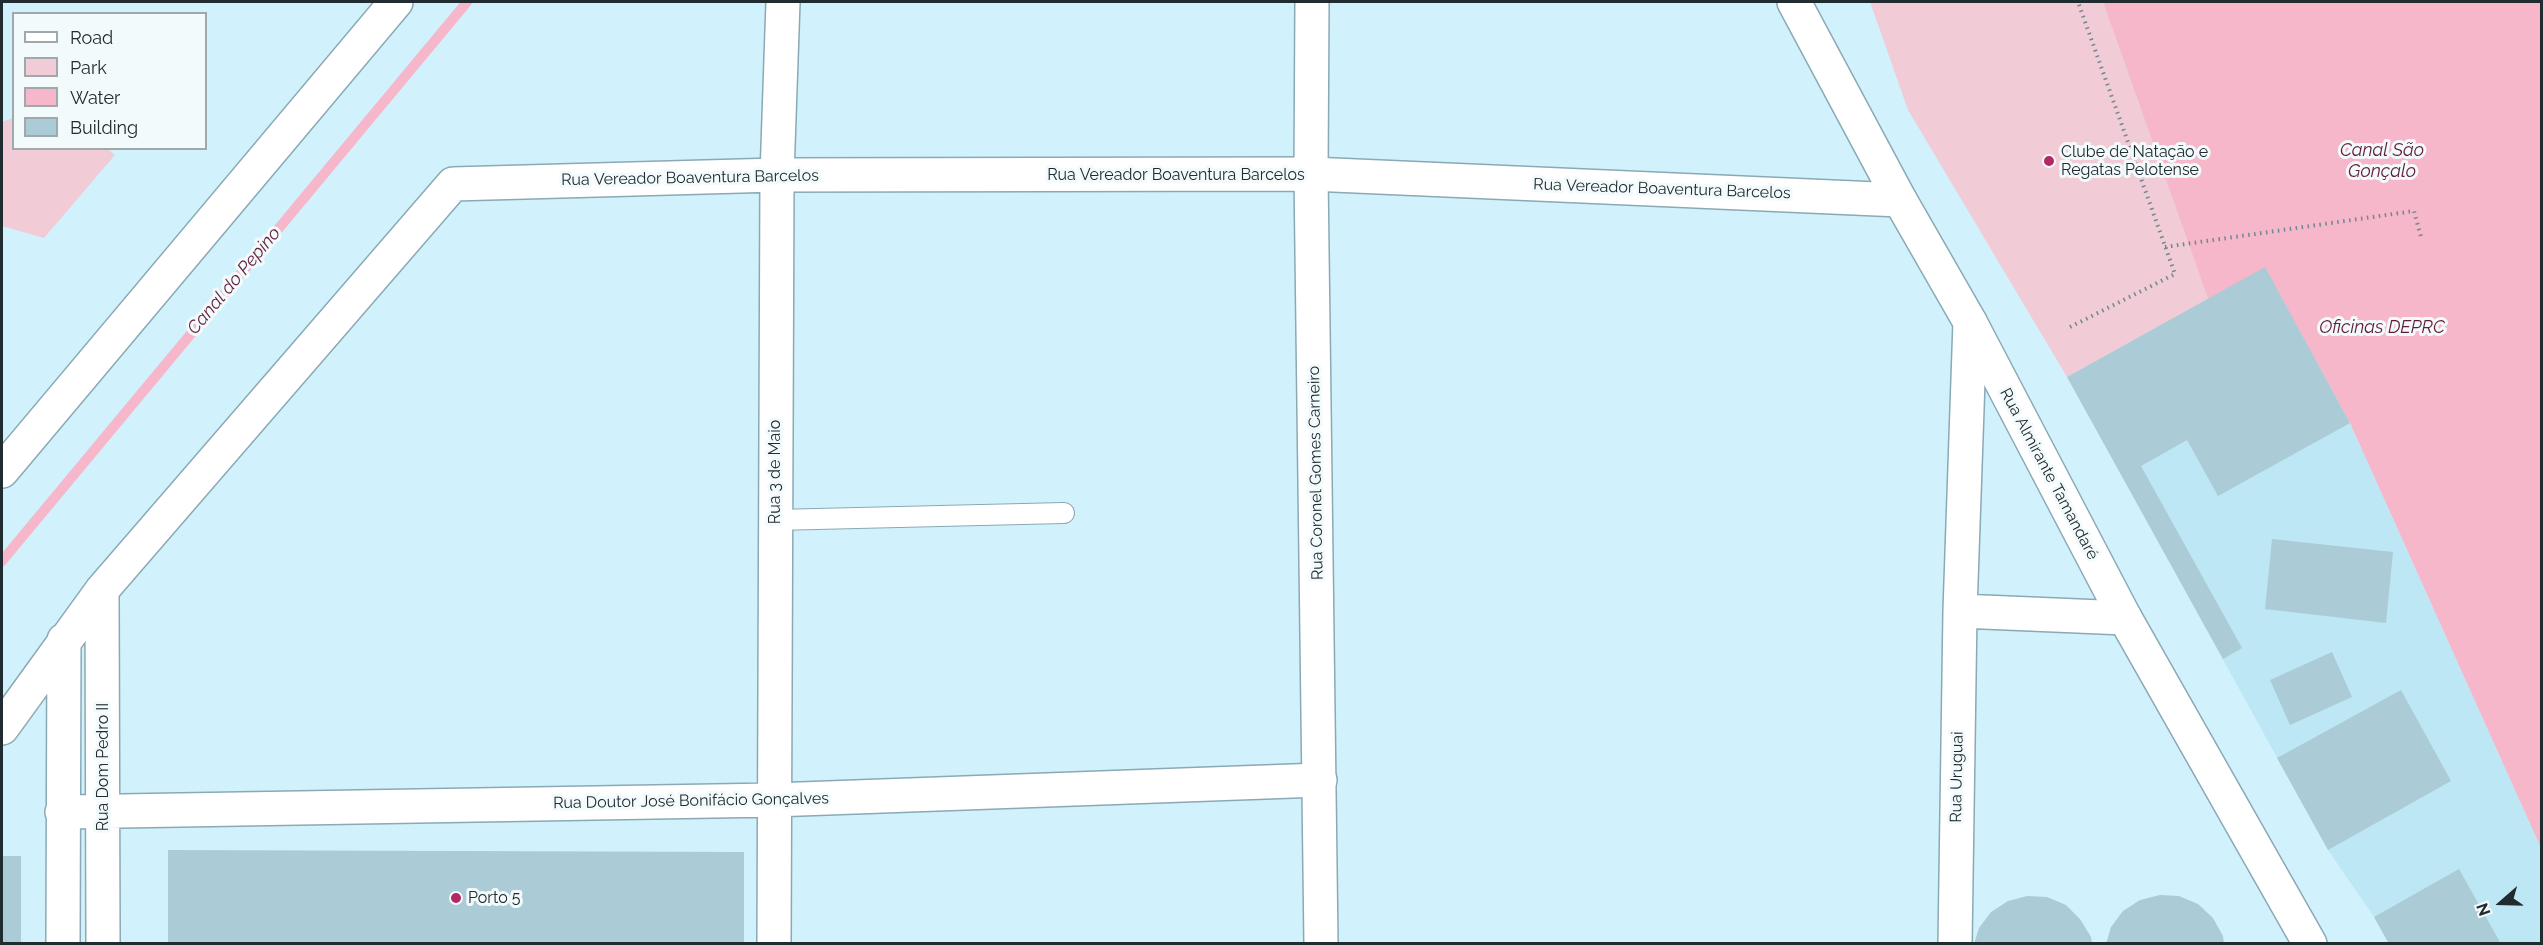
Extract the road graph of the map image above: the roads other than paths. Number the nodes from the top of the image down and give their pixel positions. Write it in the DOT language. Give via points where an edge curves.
graph roads {
  1 [pos="396,2"];
  2 [pos="783,2"];
  3 [pos="1312,2"];
  4 [pos="1794,2"];
  5 [pos="1311,174"];
  6 [pos="777,175"];
  7 [pos="1900,200"];
  8 [pos="1970,322"];
  9 [pos="2,471"];
  10 [pos="1064,513"];
  11 [pos="775,520"];
  12 [pos="102,590"];
  13 [pos="1960,611"];
  14 [pos="2125,618"];
  15 [pos="64,640"];
  16 [pos="2,728"];
  17 [pos="1320,780"];
  18 [pos="773,800"];
  19 [pos="62,812"];
  20 [pos="104,812"];
  21 [pos="63,944"];
  22 [pos="103,944"];
  23 [pos="774,944"];
  24 [pos="1321,944"];
  25 [pos="1955,944"];
  26 [pos="2310,944"];
  1 -- 9 [label="street"];
  2 -- 6 [label="street, Rua 3 de Maio"];
  3 -- 5 [label="street, Rua Coronel Gomes Carneiro"];
  4 -- 7 [label="street, Rua Almirante Tamandaré"];
  5 -- 6 [label="street, Rua Vereador Boaventura Barcelos"];
  5 -- 7 [label="street, Rua Vereador Boaventura Barcelos"];
  5 -- 17 [label="street, Rua Coronel Gomes Carneiro"];
  6 -- 11 [label="street, Rua 3 de Maio"];
  6 -- 12 [label="street, Rua Vereador Boaventura Barcelos" via="453,184"];
  7 -- 8 [label="street, Rua Almirante Tamandaré"];
  8 -- 13 [label="street, Rua Uruguai"];
  8 -- 14 [label="street, Rua Almirante Tamandaré"];
  10 -- 11 [label="lane"];
  11 -- 18 [label="street, Rua 3 de Maio"];
  12 -- 15 [label="street"];
  12 -- 20 [label="street, Rua Dom Pedro II"];
  13 -- 14 [label="street"];
  13 -- 25 [label="street, Rua Uruguai"];
  14 -- 26 [label="street, Rua Almirante Tamandaré"];
  15 -- 16 [label="street"];
  15 -- 19 [label="street"];
  17 -- 18 [label="street, Rua Doutor José Bonifácio Gonçalves"];
  17 -- 24 [label="street, Rua Coronel Gomes Carneiro"];
  18 -- 20 [label="street, Rua Doutor José Bonifácio Gonçalves"];
  18 -- 23 [label="street, Rua 3 de Maio"];
  19 -- 20 [label="street, Rua Doutor José Bonifácio Gonçalves"];
  19 -- 21 [label="street"];
  20 -- 22 [label="street, Rua Dom Pedro II"];
}
